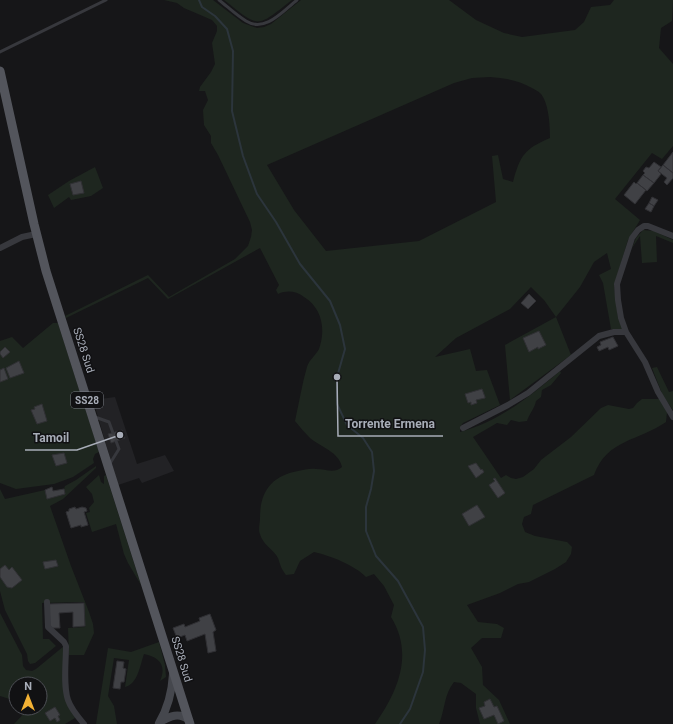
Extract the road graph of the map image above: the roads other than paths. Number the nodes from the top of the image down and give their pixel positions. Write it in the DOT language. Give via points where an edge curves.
graph roads {
  1 [pos="106,0"];
  2 [pos="219,0"];
  3 [pos="297,0"];
  4 [pos="0,52"];
  5 [pos="0,71"];
  6 [pos="36,234"];
  7 [pos="673,236"];
  8 [pos="0,248"];
  9 [pos="626,332"];
  10 [pos="92,416"];
  11 [pos="673,417"];
  12 [pos="463,428"];
  13 [pos="113,433"];
  14 [pos="116,441"];
  15 [pos="108,467"];
  16 [pos="47,602"];
  17 [pos="173,670"];
  18 [pos="183,703"];
  19 [pos="168,706"];
  20 [pos="175,715"];
  21 [pos="189,722"];
  22 [pos="159,723"];
  23 [pos="84,724"];
  1 -- 4 [label="lane"];
  2 -- 3 [label="lane" via="246,22 255,25 270,21"];
  5 -- 6 [label="main road, SS28 Sud / SS28"];
  6 -- 8 [label="street" via="22,237"];
  6 -- 10 [label="main road, SS28 Sud / SS28"];
  7 -- 9 [label="street" via="644,226 632,238 617,284 621,318"];
  9 -- 11 [label="street" via="646,362 658,392"];
  9 -- 12 [label="street" via="598,336 528,393"];
  10 -- 13 [label="lane" via="109,422"];
  10 -- 15 [label="main road, SS28 Sud / SS28"];
  14 -- 15 [label="lane" via="119,449"];
  15 -- 17 [label="main road, SS28 Sud / SS28"];
  16 -- 23 [label="street" via="48,627 66,646 68,700"];
  17 -- 18 [label="main road, SS28 Sud / SS28"];
  17 -- 19 [label="main road"];
  18 -- 19 [label="main road" via="173,702"];
  18 -- 20 [label="main road"];
  18 -- 21 [label="main road, SS28 Sud / SS28"];
  19 -- 22 [label="main road"];
  20 -- 21 [label="main road" via="185,717"];
  20 -- 22 [label="main road"];
}
